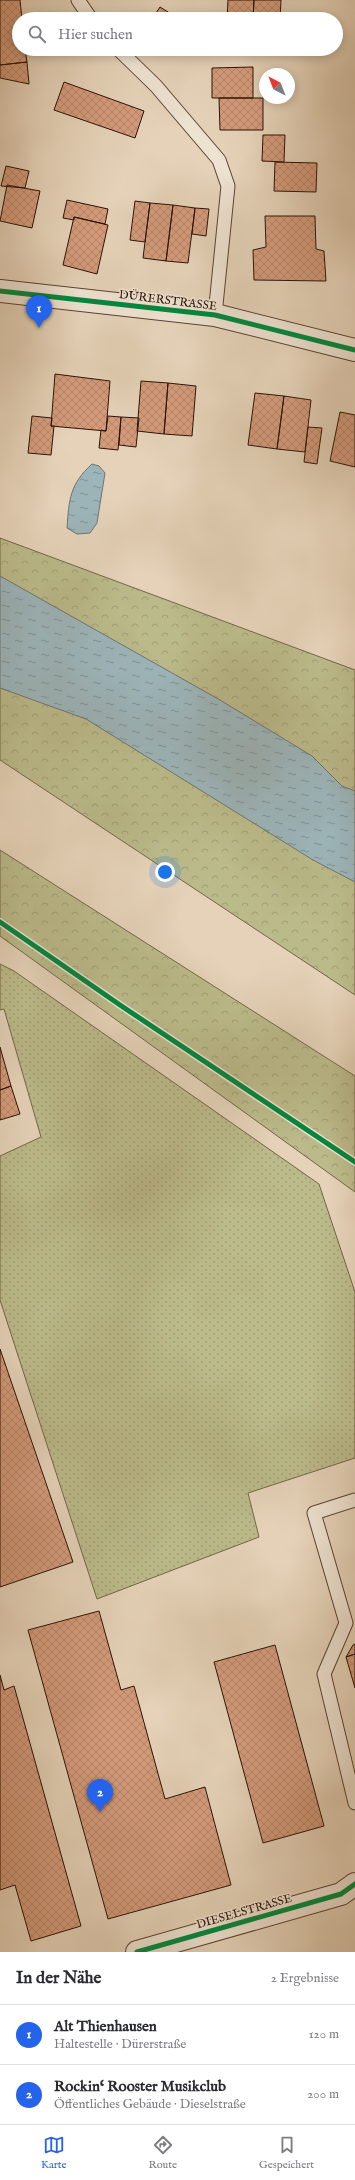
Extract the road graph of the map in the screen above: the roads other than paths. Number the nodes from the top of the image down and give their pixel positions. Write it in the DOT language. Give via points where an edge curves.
graph roads {
  1 [pos="78,0"];
  2 [pos="86,12"];
  3 [pos="125,56"];
  4 [pos="0,291"];
  5 [pos="215,315"];
  6 [pos="355,350"];
  7 [pos="355,1500"];
  8 [pos="355,1803"];
  9 [pos="355,1884"];
  10 [pos="137,1952"];
  1 -- 2 [label="lane"];
  3 -- 5 [label="lane" via="156,86 219,160 228,186"];
  4 -- 5 [label="street, DÜRERSTRASSE"];
  5 -- 6 [label="street, DÜRERSTRASSE"];
  7 -- 8 [label="lane" via="314,1513 346,1623 324,1674"];
  9 -- 10 [label="street, DIESELSTRASSE" via="341,1894"];
}
